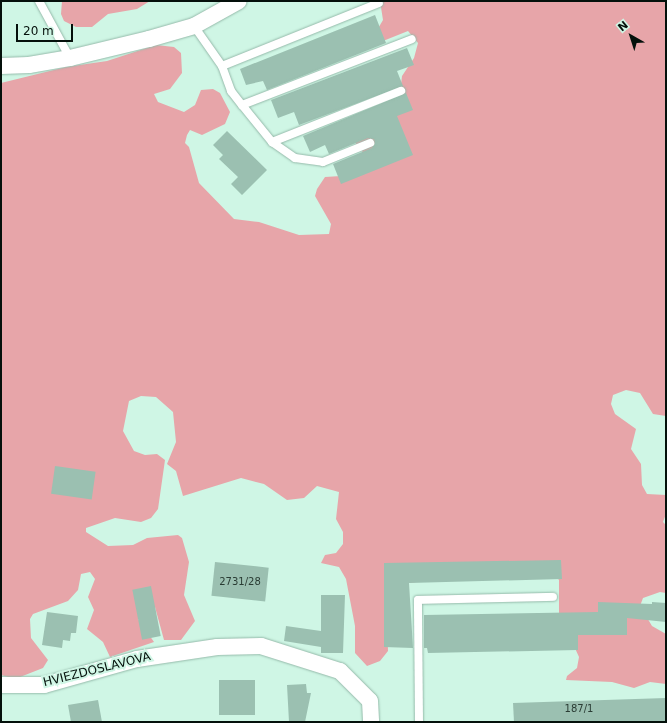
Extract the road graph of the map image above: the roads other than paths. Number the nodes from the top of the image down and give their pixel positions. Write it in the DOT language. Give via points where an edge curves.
graph roads {
  1 [pos="39,1"];
  2 [pos="239,1"];
  3 [pos="379,3"];
  4 [pos="194,26"];
  5 [pos="412,39"];
  6 [pos="70,58"];
  7 [pos="1,66"];
  8 [pos="222,66"];
  9 [pos="400,91"];
  10 [pos="242,105"];
  11 [pos="272,142"];
  12 [pos="370,143"];
  13 [pos="552,597"];
  14 [pos="1,685"];
  15 [pos="371,722"];
  16 [pos="419,722"];
  1 -- 6 [label="lane"];
  2 -- 4 [label="street"];
  3 -- 8 [label="lane"];
  4 -- 6 [label="street"];
  4 -- 8 [label="lane"];
  5 -- 10 [label="lane"];
  6 -- 7 [label="street" via="30,65"];
  8 -- 10 [label="lane" via="231,90"];
  9 -- 11 [label="lane"];
  10 -- 11 [label="lane"];
  11 -- 12 [label="lane" via="295,158 323,162"];
  13 -- 16 [label="lane" via="418,600"];
  14 -- 15 [label="street, HVIEZDOSLAVOVA" via="44,685 137,659 217,647 261,646 340,671 370,701"];
}
